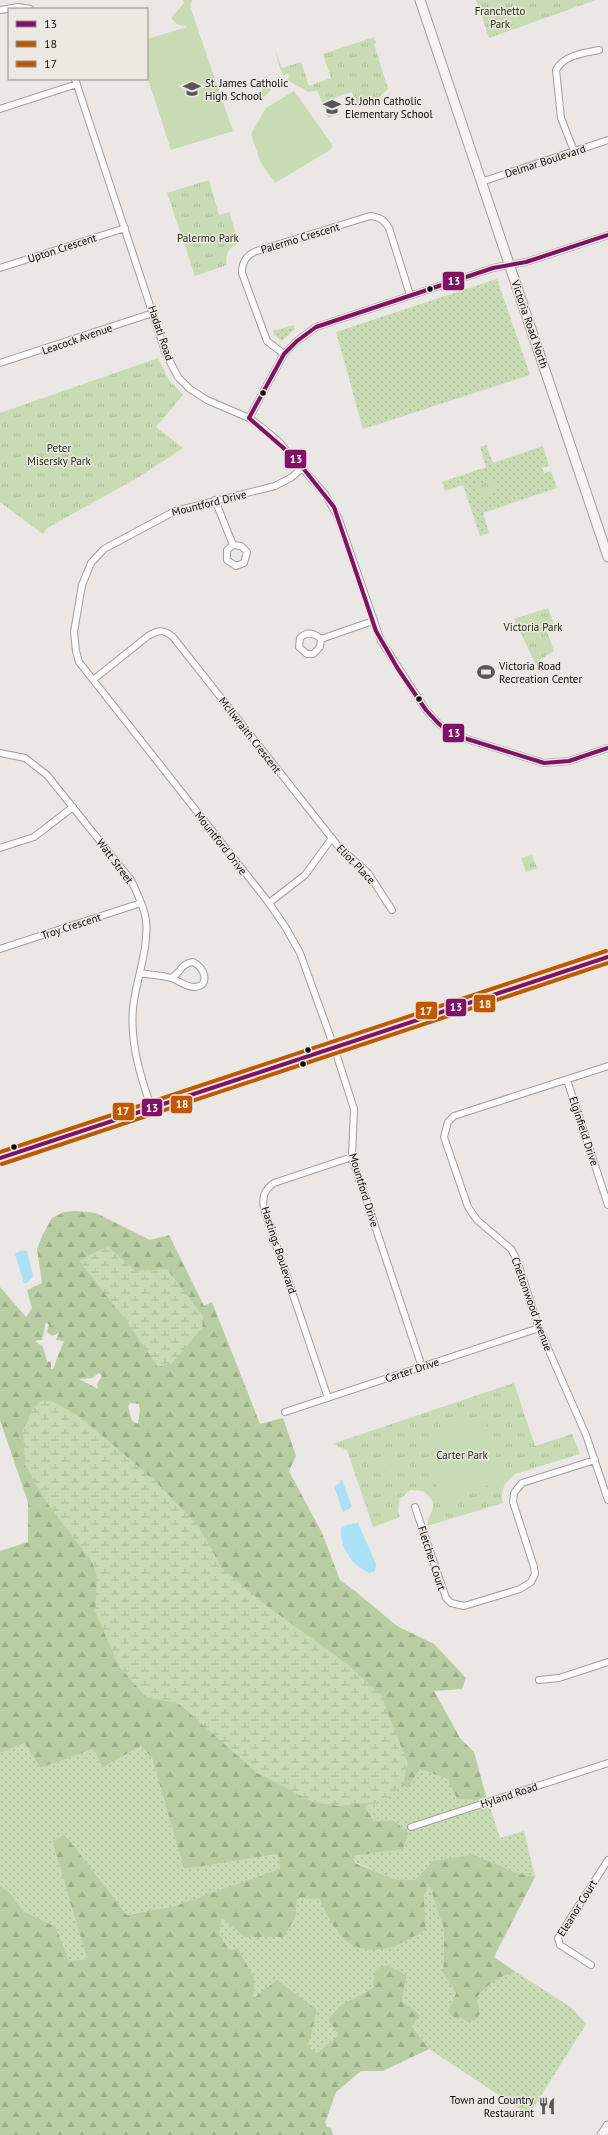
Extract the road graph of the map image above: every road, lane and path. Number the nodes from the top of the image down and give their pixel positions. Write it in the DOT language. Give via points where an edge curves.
graph roads {
  1 [pos="420,0"];
  2 [pos="12,8"];
  3 [pos="24,8"];
  4 [pos="599,50"];
  5 [pos="76,81"];
  6 [pos="0,109"];
  7 [pos="608,140"];
  8 [pos="574,151"];
  9 [pos="481,182"];
  10 [pos="124,228"];
  11 [pos="608,235"];
  12 [pos="509,265"];
  13 [pos="0,268"];
  14 [pos="410,295"];
  15 [pos="153,313"];
  16 [pos="284,354"];
  17 [pos="0,363"];
  18 [pos="249,418"];
  19 [pos="303,467"];
  20 [pos="215,500"];
  21 [pos="605,540"];
  22 [pos="233,545"];
  23 [pos="608,557"];
  24 [pos="373,621"];
  25 [pos="321,639"];
  26 [pos="93,680"];
  27 [pos="608,748"];
  28 [pos="0,753"];
  29 [pos="73,807"];
  30 [pos="332,838"];
  31 [pos="0,848"];
  32 [pos="141,903"];
  33 [pos="269,903"];
  34 [pos="392,910"];
  35 [pos="0,948"];
  36 [pos="608,957"];
  37 [pos="140,973"];
  38 [pos="171,978"];
  39 [pos="334,1047"];
  40 [pos="608,1066"];
  41 [pos="567,1080"];
  42 [pos="151,1107"];
  43 [pos="352,1157"];
  44 [pos="0,1158"];
  45 [pos="608,1205"];
  46 [pos="539,1328"];
  47 [pos="422,1367"];
  48 [pos="328,1398"];
  49 [pos="284,1412"];
  50 [pos="595,1460"];
  51 [pos="608,1500"];
  52 [pos="415,1507"];
  53 [pos="608,1662"];
  54 [pos="539,1680"];
  55 [pos="608,1763"];
  56 [pos="411,1828"];
  57 [pos="608,1860"];
  58 [pos="591,1965"];
  59 [pos="608,2126"];
  60 [pos="602,2135"];
  1 -- 9 [label="main road, Victoria Road North"];
  2 -- 3 [label="street"];
  4 -- 8 [label="street" via="565,60 556,70 562,118"];
  5 -- 6 [label="street"];
  5 -- 10 [label="street, Hadati Road"];
  7 -- 8 [label="street, Delmar Boulevard"];
  8 -- 9 [label="street, Delmar Boulevard"];
  9 -- 12 [label="main road, Victoria Road North"];
  10 -- 13 [label="street, Upton Crescent"];
  10 -- 15 [label="street, Hadati Road"];
  11 -- 12 [label="street" via="526,262"];
  12 -- 14 [label="street"];
  12 -- 21 [label="main road, Victoria Road North"];
  14 -- 16 [label="street" via="316,327"];
  14 -- 16 [label="street, Palermo Crescent" via="389,228 377,216 370,216 247,255 242,273 267,341"];
  15 -- 17 [label="street, Leacock Avenue"];
  15 -- 18 [label="street, Hadati Road" via="166,354 178,377 206,400"];
  16 -- 18 [label="street"];
  18 -- 19 [label="street, Hadati Road" via="278,441"];
  19 -- 20 [label="street, Mountford Drive" via="292,477 275,486"];
  19 -- 24 [label="street, Hadati Road" via="334,507"];
  20 -- 22 [label="street"];
  20 -- 26 [label="street, Mountford Drive" via="165,514 104,549 91,563 82,585 74,641 79,662"];
  21 -- 23 [label="main road, Victoria Road North"];
  24 -- 25 [label="street"];
  24 -- 27 [label="street, Hadati Road" via="381,641 426,710 449,732 544,763 569,761"];
  26 -- 30 [label="street, McIlwraith Crescent" via="157,630 174,637"];
  26 -- 33 [label="street, Mountford Drive"];
  28 -- 29 [label="street, Watt Street" via="25,758 35,765 47,775"];
  29 -- 31 [label="street" via="34,837"];
  29 -- 32 [label="street, Watt Street" via="131,880"];
  30 -- 33 [label="street" via="305,875"];
  30 -- 34 [label="street, Eliot Place" via="345,854 368,873"];
  32 -- 35 [label="street, Troy Crescent"];
  32 -- 37 [label="street, Watt Street" via="146,919 146,938"];
  33 -- 39 [label="street, Mountford Drive" via="300,953"];
  36 -- 39 [label="main road"];
  37 -- 38 [label="street"];
  37 -- 42 [label="street, Watt Street" via="133,1008 133,1036 136,1061"];
  38 -- 38 [label="street" via="193,987 199,986 205,976 201,966 193,962 184,964"];
  39 -- 42 [label="main road"];
  39 -- 43 [label="street, Mountford Drive" via="354,1109"];
  40 -- 41 [label="street, Cheltonwood Avenue"];
  41 -- 45 [label="street, Elginfield Drive"];
  41 -- 46 [label="street, Cheltonwood Avenue" via="454,1116 448,1122 444,1137 468,1207 477,1220 511,1249 517,1260"];
  42 -- 44 [label="main road"];
  43 -- 47 [label="street, Mountford Drive"];
  43 -- 48 [label="street, Hastings Boulevard" via="274,1183 268,1187 263,1199"];
  46 -- 47 [label="street, Carter Drive"];
  46 -- 50 [label="street, Cheltonwood Avenue"];
  47 -- 48 [label="street, Carter Drive"];
  48 -- 49 [label="street, Carter Drive"];
  50 -- 51 [label="street, Cheltonwood Avenue"];
  50 -- 52 [label="street, Fletcher Court" via="522,1483 514,1494 513,1502 535,1574 526,1586 464,1606 450,1603 446,1598"];
  53 -- 54 [label="street" via="560,1678"];
  55 -- 56 [label="street, Hyland Road"];
  57 -- 58 [label="street, Eleanor Court" via="558,1938 560,1945"];
  59 -- 60 [label="main road"];
}
